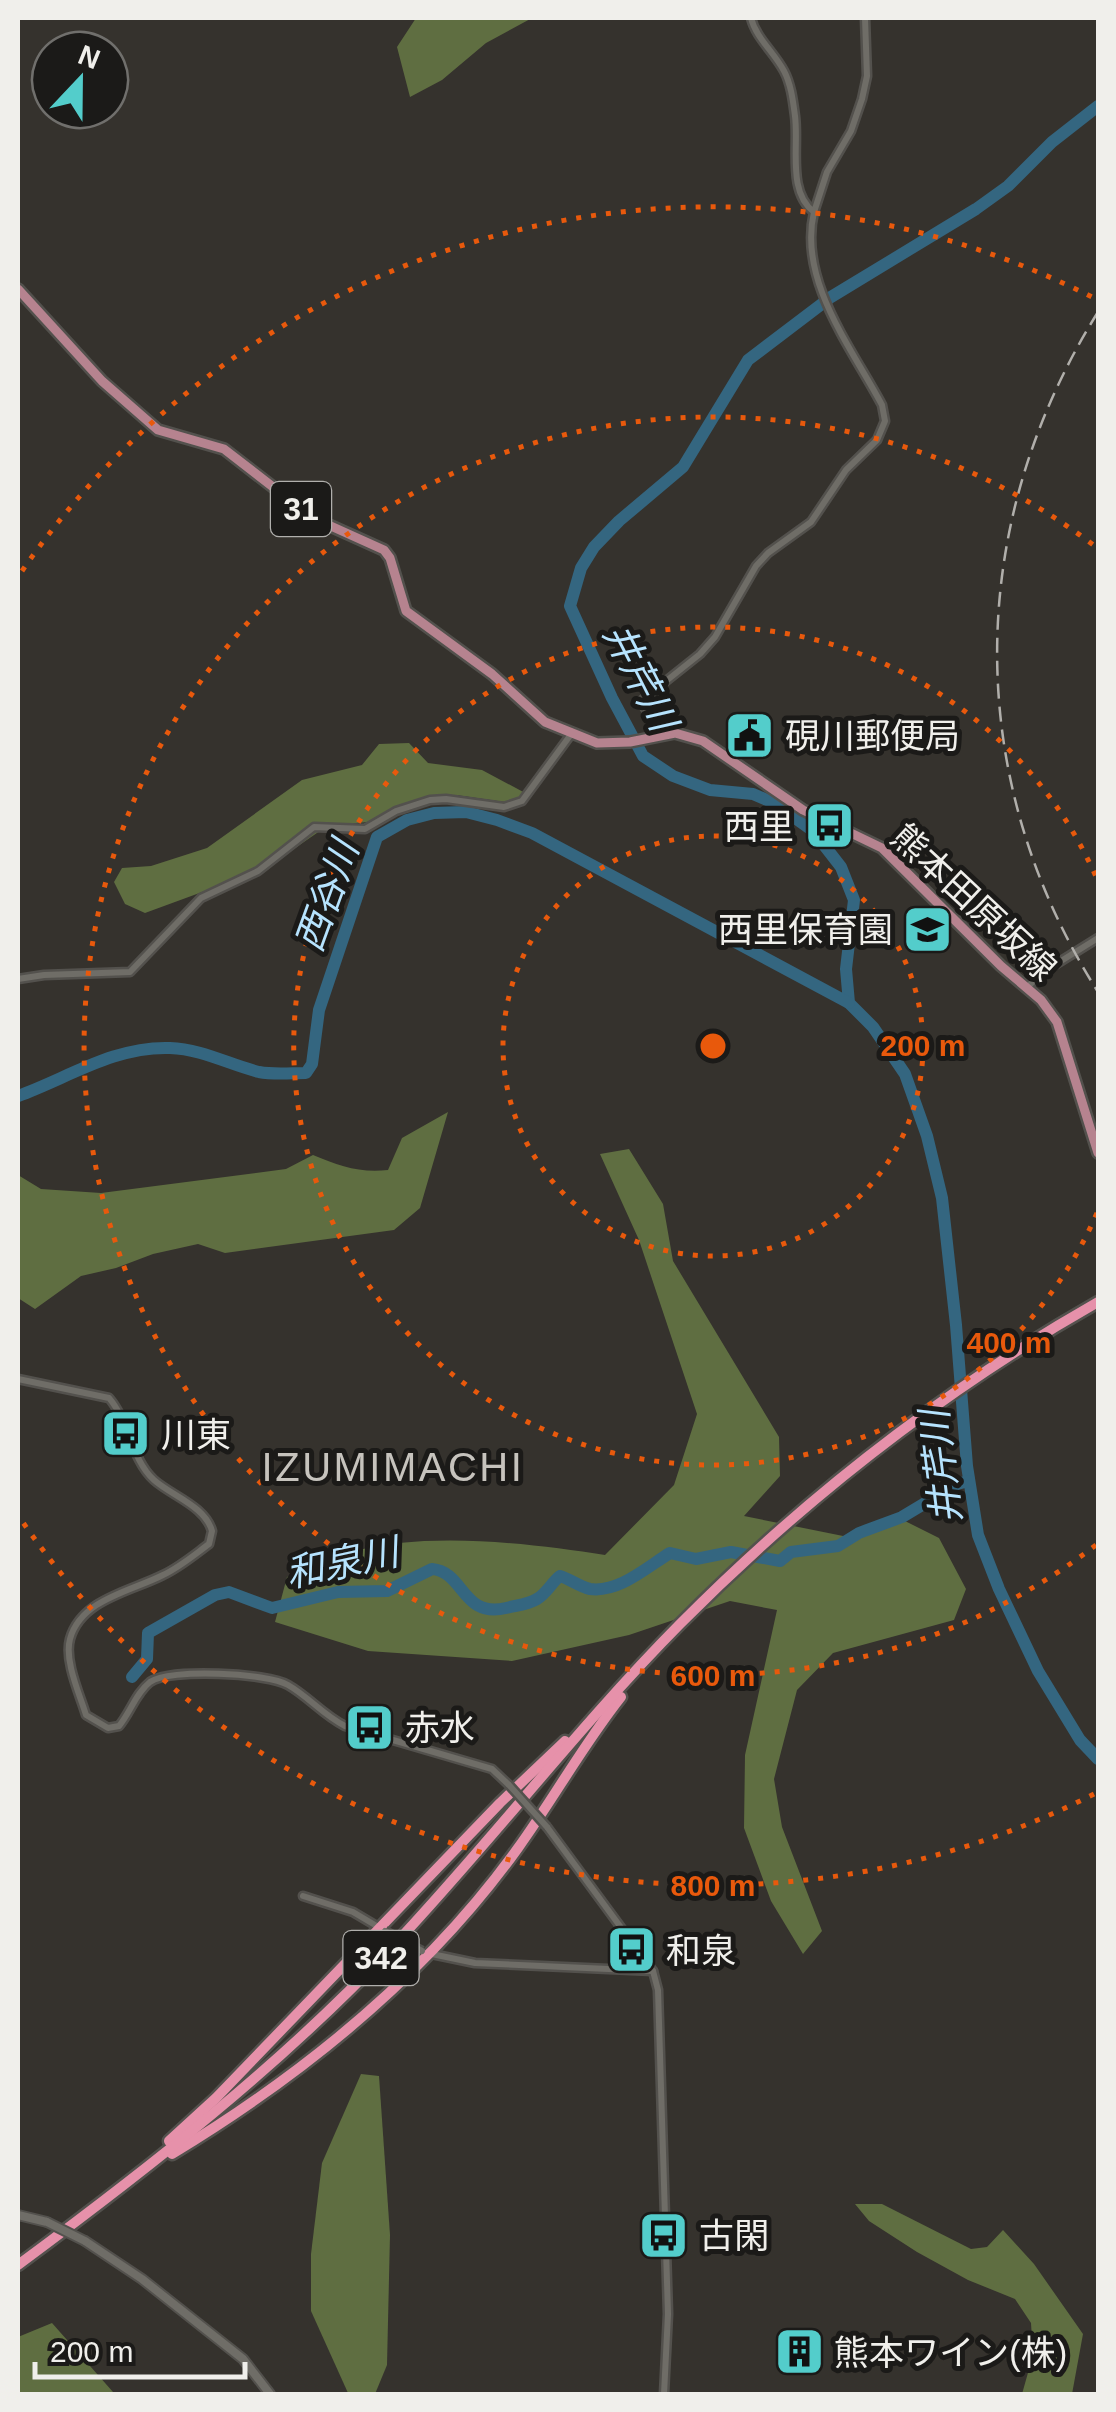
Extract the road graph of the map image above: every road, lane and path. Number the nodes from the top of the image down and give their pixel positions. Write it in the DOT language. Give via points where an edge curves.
graph roads {
  1 [pos="751,18"];
  2 [pos="865,18"];
  3 [pos="814,212"];
  4 [pos="18,289"];
  5 [pos="572,733"];
  6 [pos="660,735"];
  7 [pos="1098,938"];
  8 [pos="18,979"];
  9 [pos="1026,988"];
  10 [pos="1098,1154"];
  11 [pos="1098,1302"];
  12 [pos="18,1380"];
  13 [pos="678,1626"];
  14 [pos="589,1722"];
  15 [pos="303,1896"];
  16 [pos="382,1929"];
  17 [pos="425,1952"];
  18 [pos="653,1971"];
  19 [pos="146,2166"];
  20 [pos="118,2188"];
  21 [pos="18,2215"];
  22 [pos="18,2265"];
  23 [pos="270,2394"];
  24 [pos="664,2394"];
  1 -- 3 [label="street" via="790,86 799,190"];
  2 -- 3 [label="street" via="868,76 862,100"];
  3 -- 6 [label="street" via="812,261 820,290 882,405 883,430 811,522 756,566 700,654 641,701"];
  4 -- 5 [label="main road, 熊本田原坂線 / 31" via="102,381 158,430 224,449 313,518 384,550 406,611 492,674 528,710"];
  5 -- 6 [label="main road, 熊本田原坂線 / 31" via="597,743"];
  5 -- 8 [label="street" via="516,804 430,800 364,829 314,827 258,870 201,898 130,972"];
  6 -- 9 [label="main road, 熊本田原坂線 / 31" via="703,740 803,810 882,848"];
  7 -- 9 [label="street"];
  9 -- 10 [label="main road, 熊本田原坂線 / 31" via="1057,1022"];
  11 -- 13 [label="highway, 342" via="993,1366 858,1465"];
  12 -- 18 [label="street, bridge" via="109,1398 147,1472 204,1515 212,1531 209,1544 187,1560 101,1602 79,1623 70,1646 86,1716 118,1726 147,1684 166,1676 262,1677 288,1684 345,1726 492,1769 547,1827"];
  13 -- 14 [label="highway, 342"];
  13 -- 17 [label="highway" via="590,1737 519,1847"];
  14 -- 16 [label="highway" via="500,1803"];
  14 -- 19 [label="highway, 342" via="392,1948 254,2078"];
  15 -- 16 [label="street"];
  16 -- 17 [label="street, bridge"];
  16 -- 20 [label="highway"];
  17 -- 18 [label="street" via="475,1963"];
  17 -- 19 [label="highway" via="302,2067"];
  18 -- 24 [label="street" via="667,2250"];
  19 -- 20 [label="highway, 342"];
  20 -- 22 [label="highway, 342"];
  21 -- 23 [label="main road, bridge" via="85,2241 142,2279 243,2359"];
}
